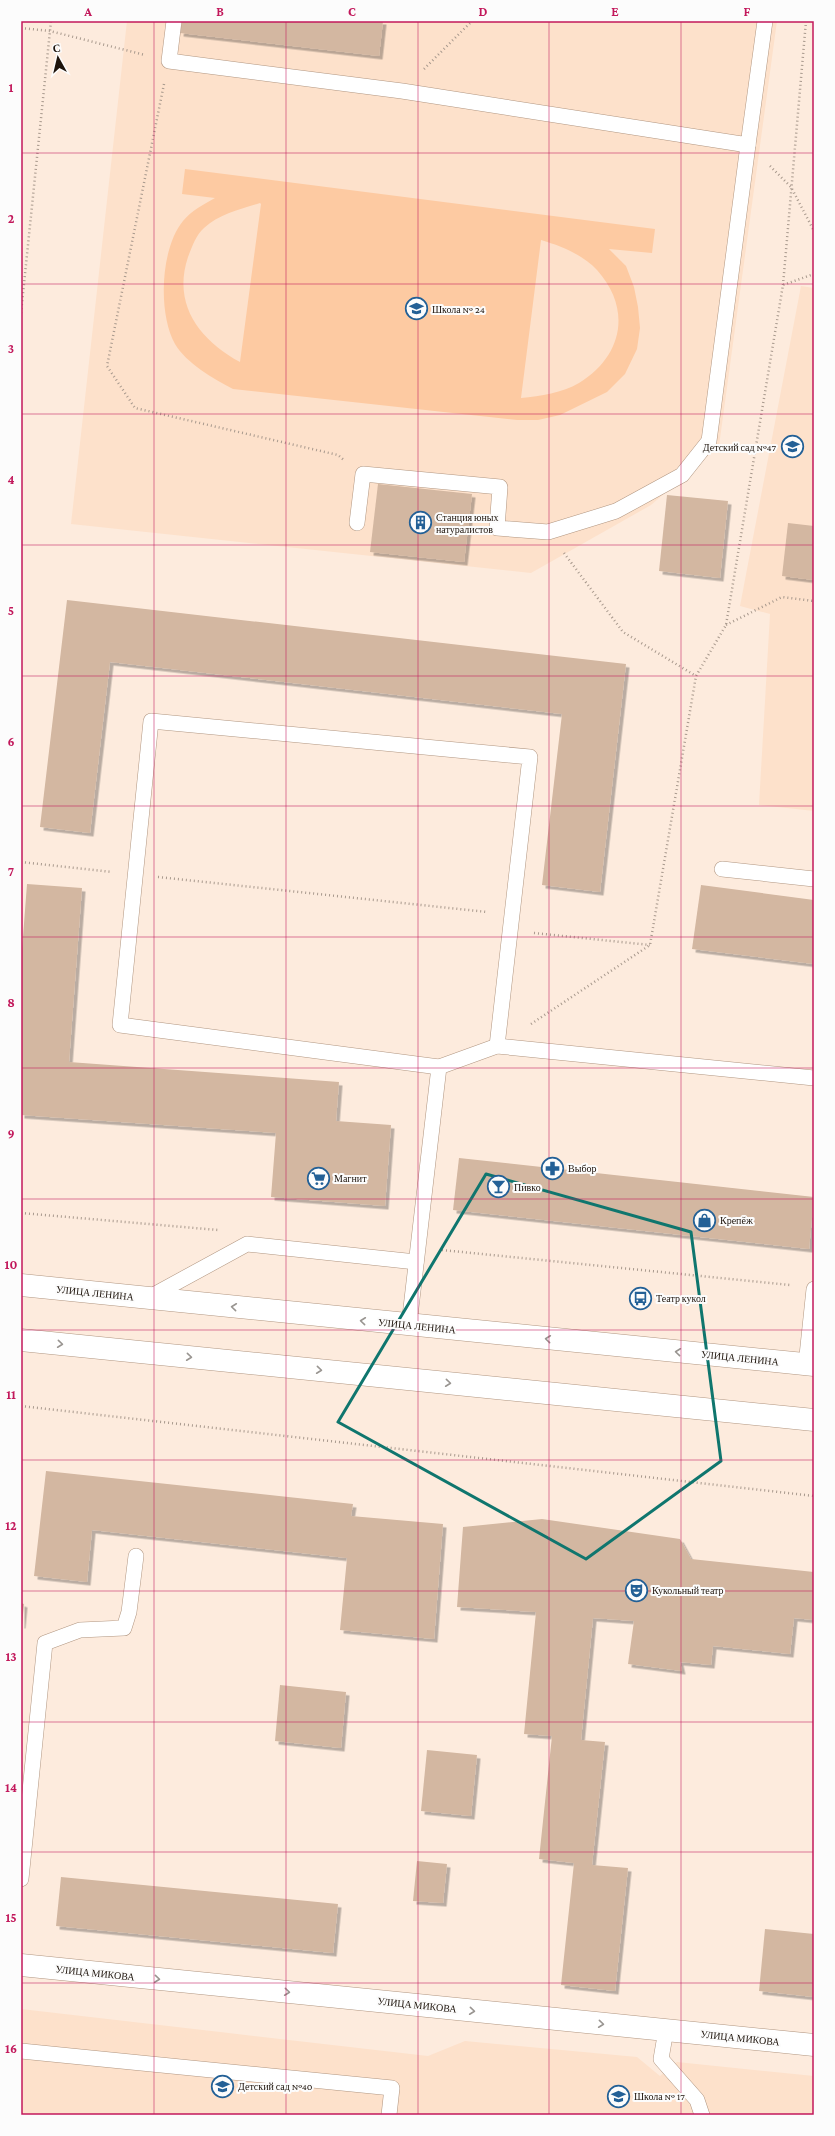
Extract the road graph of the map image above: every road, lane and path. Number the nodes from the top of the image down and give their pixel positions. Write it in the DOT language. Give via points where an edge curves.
graph roads {
  1 [pos="51,21"];
  2 [pos="174,21"];
  3 [pos="472,21"];
  4 [pos="765,21"];
  5 [pos="806,21"];
  6 [pos="21,28"];
  7 [pos="50,31"];
  8 [pos="169,61"];
  9 [pos="402,91"];
  10 [pos="748,145"];
  11 [pos="792,187"];
  12 [pos="814,232"];
  13 [pos="814,274"];
  14 [pos="783,285"];
  15 [pos="21,313"];
  16 [pos="363,474"];
  17 [pos="357,523"];
  18 [pos="548,532"];
  19 [pos="814,601"];
  20 [pos="726,625"];
  21 [pos="696,676"];
  22 [pos="21,862"];
  23 [pos="722,869"];
  24 [pos="135,875"];
  25 [pos="814,879"];
  26 [pos="512,914"];
  27 [pos="510,931"];
  28 [pos="650,945"];
  29 [pos="497,1046"];
  30 [pos="439,1067"];
  31 [pos="814,1078"];
  32 [pos="416,1262"];
  33 [pos="21,1285"];
  34 [pos="814,1289"];
  35 [pos="148,1298"];
  36 [pos="409,1325"];
  37 [pos="21,1340"];
  38 [pos="810,1365"];
  39 [pos="21,1406"];
  40 [pos="814,1420"];
  41 [pos="814,1496"];
  42 [pos="136,1556"];
  43 [pos="21,1879"];
  44 [pos="21,1965"];
  45 [pos="666,2030"];
  46 [pos="814,2045"];
  47 [pos="21,2051"];
  48 [pos="389,2115"];
  49 [pos="702,2115"];
  1 -- 7 [label="path"];
  2 -- 8 [label="lane"];
  3 -- 9 [label="path"];
  4 -- 10 [label="lane"];
  5 -- 11 [label="path"];
  6 -- 7 [label="path"];
  7 -- 8 [label="path"];
  7 -- 15 [label="path"];
  8 -- 9 [label="lane"];
  8 -- 16 [label="path" via="107,366 135,408 338,455"];
  9 -- 10 [label="lane"];
  10 -- 11 [label="path"];
  10 -- 18 [label="lane" via="709,441 682,475 616,511"];
  11 -- 12 [label="path"];
  11 -- 14 [label="path"];
  13 -- 14 [label="path"];
  14 -- 20 [label="path"];
  16 -- 17 [label="lane"];
  16 -- 18 [label="lane" via="500,487 497,528"];
  18 -- 21 [label="path" via="623,632"];
  19 -- 20 [label="path" via="782,597"];
  20 -- 21 [label="path"];
  21 -- 28 [label="path"];
  22 -- 24 [label="path"];
  23 -- 25 [label="lane"];
  24 -- 26 [label="path"];
  24 -- 26 [label="lane" via="151,721 530,757"];
  24 -- 30 [label="lane" via="120,1025"];
  26 -- 27 [label="lane"];
  27 -- 28 [label="path"];
  27 -- 29 [label="lane"];
  28 -- 29 [label="path"];
  29 -- 30 [label="lane"];
  29 -- 31 [label="lane"];
  30 -- 32 [label="lane"];
  32 -- 35 [label="lane" via="247,1244"];
  32 -- 36 [label="lane"];
  33 -- 35 [label="main road, УЛИЦА ЛЕНИНА"];
  34 -- 38 [label="lane"];
  36 -- 35 [label="main road, УЛИЦА ЛЕНИНА, one-way"];
  38 -- 36 [label="main road, УЛИЦА ЛЕНИНА, one-way"];
  37 -- 40 [label="main road, one-way"];
  39 -- 41 [label="path"];
  42 -- 43 [label="lane" via="129,1612 124,1628 80,1630 45,1643"];
  44 -- 45 [label="main road, УЛИЦА МИКОВА, one-way"];
  45 -- 46 [label="main road, УЛИЦА МИКОВА"];
  45 -- 49 [label="lane" via="661,2060 697,2100"];
  47 -- 48 [label="lane" via="392,2088"];
}
